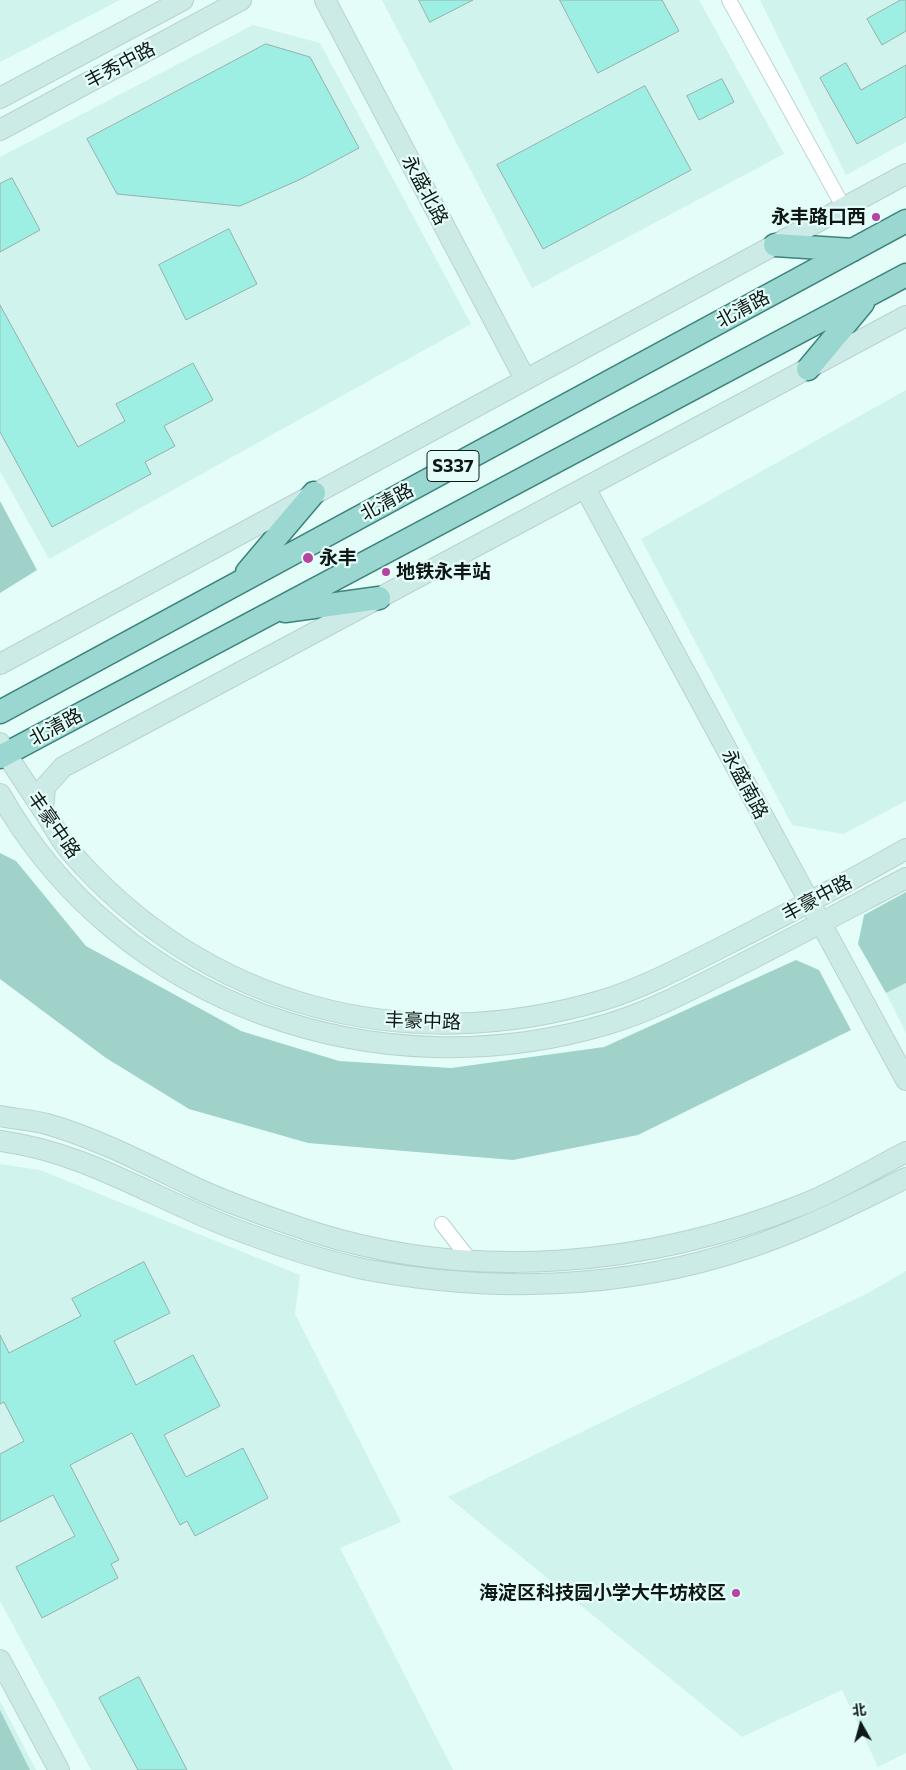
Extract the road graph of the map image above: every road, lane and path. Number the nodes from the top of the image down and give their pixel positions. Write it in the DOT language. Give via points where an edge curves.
graph roads {
  1 [pos="182,0"];
  2 [pos="240,0"];
  3 [pos="325,0"];
  4 [pos="729,0"];
  5 [pos="0,98"];
  6 [pos="0,130"];
  7 [pos="906,174"];
  8 [pos="844,208"];
  9 [pos="906,221"];
  10 [pos="775,245"];
  11 [pos="853,250"];
  12 [pos="906,275"];
  13 [pos="871,294"];
  14 [pos="904,322"];
  15 [pos="808,369"];
  16 [pos="525,380"];
  17 [pos="585,488"];
  18 [pos="314,493"];
  19 [pos="238,583"];
  20 [pos="379,598"];
  21 [pos="271,612"];
  22 [pos="0,664"];
  23 [pos="0,712"];
  24 [pos="2,751"];
  25 [pos="0,794"];
  26 [pos="43,810"];
  27 [pos="8,820"];
  28 [pos="906,849"];
  29 [pos="906,878"];
  30 [pos="810,903"];
  31 [pos="821,923"];
  32 [pos="906,1080"];
  33 [pos="0,1116"];
  34 [pos="0,1141"];
  35 [pos="906,1152"];
  36 [pos="906,1178"];
  37 [pos="442,1224"];
  38 [pos="470,1260"];
  39 [pos="0,1660"];
  40 [pos="59,1770"];
  1 -- 5 [label="street, 丰秀中路"];
  2 -- 6 [label="street, 丰秀中路"];
  3 -- 16 [label="street, 永盛北路"];
  4 -- 8 [label="street"];
  7 -- 8 [label="street"];
  8 -- 10 [label="street"];
  9 -- 11 [label="main road, 北清路 / S337"];
  10 -- 11 [label="main road"];
  10 -- 16 [label="street"];
  11 -- 19 [label="main road, 北清路 / S337"];
  12 -- 13 [label="main road, 北清路 / S337"];
  13 -- 15 [label="main road"];
  13 -- 21 [label="main road, 北清路 / S337"];
  14 -- 15 [label="street, 北清路"];
  15 -- 17 [label="street, 北清路"];
  16 -- 18 [label="street"];
  17 -- 20 [label="street, 北清路"];
  17 -- 30 [label="street, 永盛南路"];
  18 -- 19 [label="main road"];
  18 -- 22 [label="street"];
  19 -- 23 [label="main road, 北清路 / S337"];
  20 -- 21 [label="main road"];
  20 -- 26 [label="street, 北清路" via="62,767 45,787"];
  21 -- 24 [label="main road, 北清路 / S337"];
  24 -- 26 [label="street, 丰豪中路"];
  25 -- 27 [label="street, 丰豪中路"];
  26 -- 30 [label="street, 丰豪中路" via="66,848 95,878 138,917 199,959 266,993 346,1014 402,1023 504,1020 552,1014 605,999 660,978"];
  27 -- 31 [label="street, 丰豪中路" via="83,901 118,932 175,972 220,997 291,1025 375,1044 424,1048 479,1047 560,1036 609,1024 673,999"];
  28 -- 30 [label="street, 丰豪中路"];
  29 -- 31 [label="street, 丰豪中路"];
  30 -- 31 [label="street, 永盛南路"];
  31 -- 32 [label="street, 永盛南路"];
  33 -- 38 [label="street" via="47,1124 102,1144 200,1190 314,1232 417,1257"];
  34 -- 36 [label="street" via="30,1145 91,1164 236,1230 300,1253 423,1278 478,1282 589,1282 673,1269 744,1250 810,1225"];
  35 -- 38 [label="street" via="807,1203 749,1225 671,1246 587,1260"];
  37 -- 38 [label="street"];
  39 -- 40 [label="street"];
}
